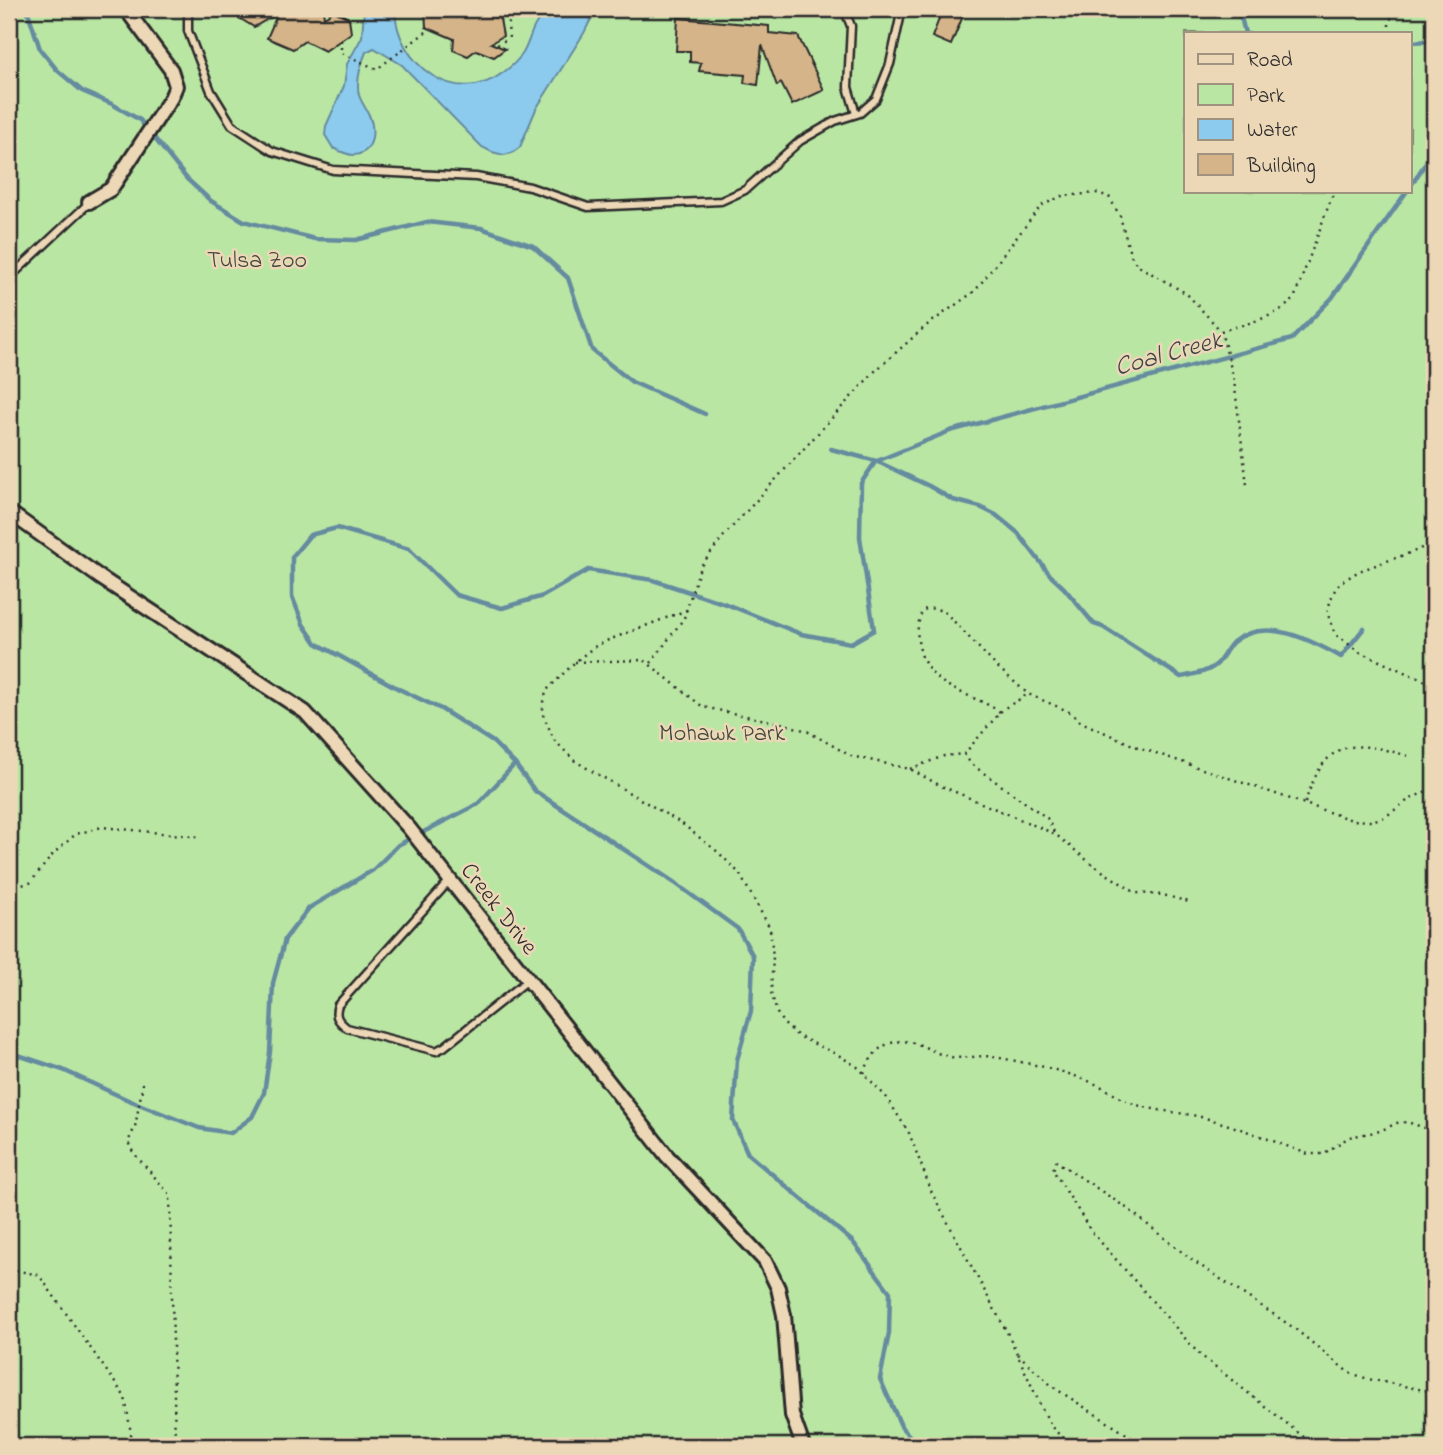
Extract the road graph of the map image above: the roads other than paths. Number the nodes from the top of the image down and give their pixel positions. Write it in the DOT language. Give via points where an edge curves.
graph roads {
  1 [pos="131,9"];
  2 [pos="188,9"];
  3 [pos="844,9"];
  4 [pos="902,9"];
  5 [pos="856,114"];
  6 [pos="89,202"];
  7 [pos="9,278"];
  8 [pos="9,512"];
  9 [pos="452,879"];
  10 [pos="530,979"];
  11 [pos="803,1446"];
  1 -- 6 [label="street" via="131,16 171,70 176,86 111,189"];
  2 -- 5 [label="lane" via="188,31 211,91 232,125 272,151 333,170 476,177 530,187 588,207 721,201 745,190 800,141"];
  3 -- 5 [label="lane" via="851,26 848,88"];
  4 -- 5 [label="lane" via="890,64 876,99"];
  6 -- 7 [label="lane"];
  8 -- 9 [label="street, Creek Drive" via="305,712"];
  9 -- 10 [label="street, Creek Drive"];
  9 -- 10 [label="lane" via="338,1005 339,1022 436,1051"];
  10 -- 11 [label="street, Creek Drive" via="667,1156 765,1261 784,1315 792,1415"];
}
